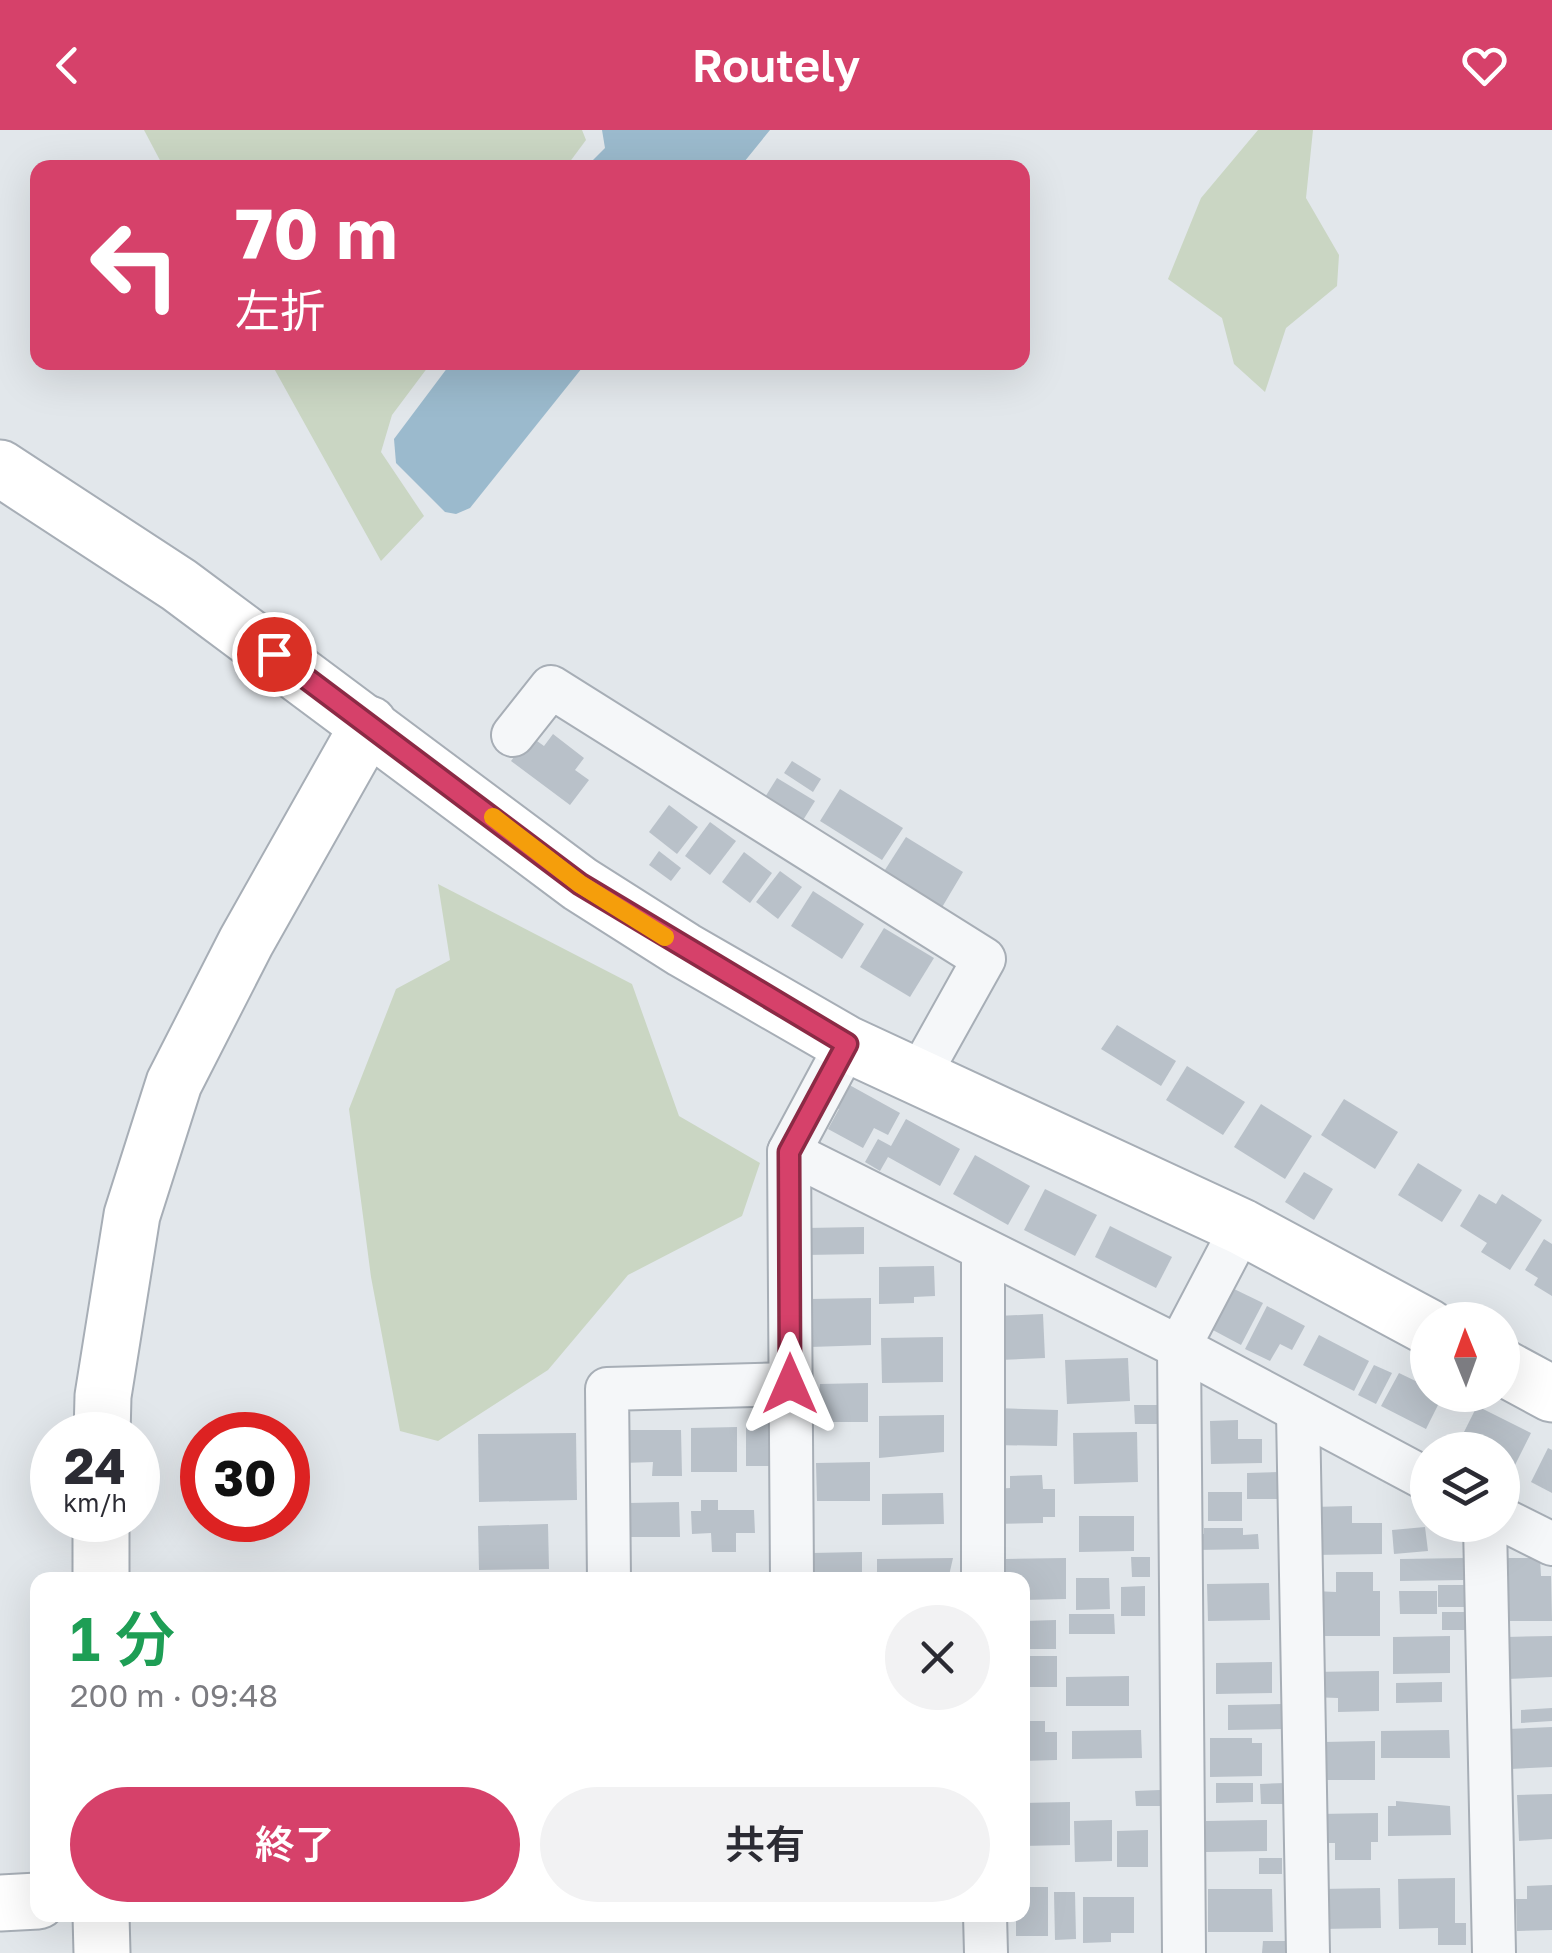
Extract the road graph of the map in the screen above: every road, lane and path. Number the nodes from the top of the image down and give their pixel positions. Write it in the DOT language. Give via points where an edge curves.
graph roads {
  1 [pos="0,468"];
  2 [pos="369,724"];
  3 [pos="513,736"];
  4 [pos="847,1044"];
  5 [pos="916,1079"];
  6 [pos="789,1152"];
  7 [pos="1242,1227"];
  8 [pos="983,1251"];
  9 [pos="1410,1317"];
  10 [pos="1179,1347"];
  11 [pos="1520,1377"];
  12 [pos="790,1384"];
  13 [pos="1552,1394"];
  14 [pos="103,1412"];
  15 [pos="1298,1413"];
  16 [pos="1410,1471"];
  17 [pos="1520,1527"];
  18 [pos="101,1542"];
  19 [pos="1485,1542"];
  20 [pos="1552,1544"];
  21 [pos="100,1572"];
  22 [pos="609,1572"];
  23 [pos="792,1572"];
  24 [pos="983,1572"];
  25 [pos="30,1901"];
  26 [pos="0,1903"];
  27 [pos="101,1922"];
  28 [pos="986,1922"];
  29 [pos="102,1953"];
  30 [pos="986,1953"];
  31 [pos="1184,1953"];
  32 [pos="1308,1953"];
  33 [pos="1494,1953"];
  1 -- 2 [label="street" via="179,585"];
  2 -- 4 [label="street" via="580,884"];
  2 -- 14 [label="street" via="174,1083 132,1215"];
  3 -- 5 [label="street" via="551,687 984,958"];
  4 -- 5 [label="street"];
  4 -- 6 [label="street"];
  5 -- 7 [label="street"];
  6 -- 8 [label="street"];
  6 -- 12 [label="street"];
  7 -- 9 [label="street"];
  7 -- 10 [label="street"];
  8 -- 10 [label="street"];
  8 -- 24 [label="street"];
  10 -- 15 [label="street"];
  10 -- 31 [label="street"];
  11 -- 13 [label="street"];
  12 -- 22 [label="street" via="607,1389"];
  12 -- 23 [label="street"];
  15 -- 16 [label="street"];
  15 -- 32 [label="street"];
  17 -- 20 [label="street"];
  18 -- 21 [label="street"];
  19 -- 33 [label="street"];
  25 -- 26 [label="street"];
  27 -- 29 [label="street"];
  28 -- 30 [label="street"];
}
